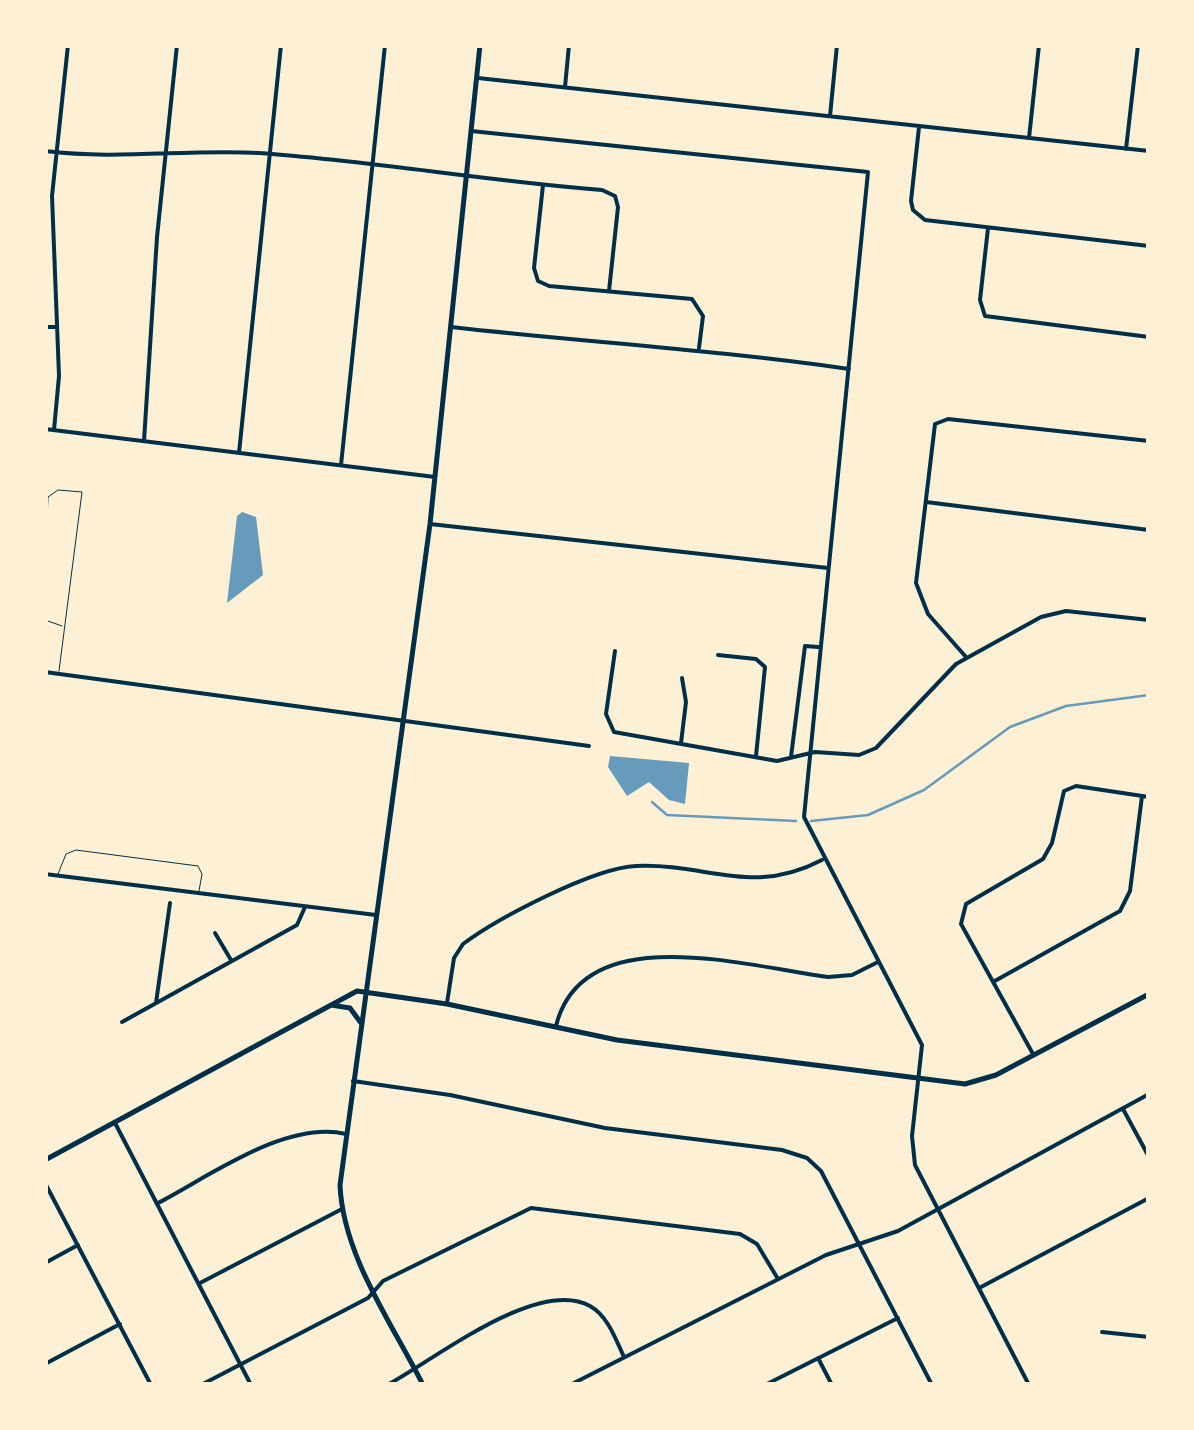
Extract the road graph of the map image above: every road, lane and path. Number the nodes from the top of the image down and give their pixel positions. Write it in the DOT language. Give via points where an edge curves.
graph roads {
  1 [pos="68,45"];
  2 [pos="176,45"];
  3 [pos="281,45"];
  4 [pos="385,45"];
  5 [pos="480,45"];
  6 [pos="569,45"];
  7 [pos="837,45"];
  8 [pos="1039,45"];
  9 [pos="1138,45"];
  10 [pos="477,78"];
  11 [pos="565,87"];
  12 [pos="830,116"];
  13 [pos="919,126"];
  14 [pos="471,131"];
  15 [pos="1030,138"];
  16 [pos="1126,148"];
  17 [pos="45,151"];
  18 [pos="1149,151"];
  19 [pos="56,152"];
  20 [pos="165,154"];
  21 [pos="270,154"];
  22 [pos="372,165"];
  23 [pos="466,178"];
  24 [pos="543,185"];
  25 [pos="988,228"];
  26 [pos="45,235"];
  27 [pos="52,235"];
  28 [pos="1149,246"];
  29 [pos="610,291"];
  30 [pos="56,327"];
  31 [pos="45,328"];
  32 [pos="451,328"];
  33 [pos="1149,338"];
  34 [pos="699,348"];
  35 [pos="849,369"];
  36 [pos="45,428"];
  37 [pos="54,430"];
  38 [pos="144,440"];
  39 [pos="1149,441"];
  40 [pos="239,453"];
  41 [pos="342,465"];
  42 [pos="436,477"];
  43 [pos="924,502"];
  44 [pos="430,524"];
  45 [pos="1149,530"];
  46 [pos="45,564"];
  47 [pos="828,568"];
  48 [pos="45,620"];
  49 [pos="1149,620"];
  50 [pos="65,626"];
  51 [pos="820,648"];
  52 [pos="614,651"];
  53 [pos="718,655"];
  54 [pos="966,657"];
  55 [pos="45,672"];
  56 [pos="58,674"];
  57 [pos="682,678"];
  58 [pos="403,720"];
  59 [pos="681,743"];
  60 [pos="589,746"];
  61 [pos="808,754"];
  62 [pos="756,756"];
  63 [pos="794,757"];
  64 [pos="1146,797"];
  65 [pos="822,860"];
  66 [pos="45,874"];
  67 [pos="56,876"];
  68 [pos="199,894"];
  69 [pos="170,904"];
  70 [pos="305,907"];
  71 [pos="376,915"];
  72 [pos="216,933"];
  73 [pos="231,960"];
  74 [pos="878,962"];
  75 [pos="993,982"];
  76 [pos="366,992"];
  77 [pos="1149,994"];
  78 [pos="156,1003"];
  79 [pos="447,1004"];
  80 [pos="328,1005"];
  81 [pos="122,1022"];
  82 [pos="362,1025"];
  83 [pos="555,1029"];
  84 [pos="1033,1054"];
  85 [pos="919,1079"];
  86 [pos="353,1081"];
  87 [pos="1149,1094"];
  88 [pos="1122,1108"];
  89 [pos="115,1122"];
  90 [pos="346,1134"];
  91 [pos="1149,1158"];
  92 [pos="45,1160"];
  93 [pos="45,1182"];
  94 [pos="1149,1198"];
  95 [pos="157,1204"];
  96 [pos="342,1209"];
  97 [pos="938,1209"];
  98 [pos="859,1244"];
  99 [pos="78,1245"];
  100 [pos="45,1263"];
  101 [pos="778,1279"];
  102 [pos="198,1283"];
  103 [pos="979,1288"];
  104 [pos="375,1290"];
  105 [pos="898,1318"];
  106 [pos="120,1324"];
  107 [pos="1102,1332"];
  108 [pos="1149,1337"];
  109 [pos="624,1357"];
  110 [pos="818,1358"];
  111 [pos="45,1364"];
  112 [pos="240,1365"];
  113 [pos="415,1368"];
  114 [pos="151,1385"];
  115 [pos="201,1385"];
  116 [pos="251,1385"];
  117 [pos="387,1385"];
  118 [pos="424,1385"];
  119 [pos="570,1385"];
  120 [pos="765,1385"];
  121 [pos="832,1385"];
  122 [pos="932,1385"];
  123 [pos="1029,1385"];
  1 -- 19 [label="street"];
  2 -- 20 [label="street"];
  3 -- 21 [label="street"];
  4 -- 22 [label="street"];
  5 -- 10 [label="street"];
  6 -- 11 [label="street"];
  7 -- 12 [label="street"];
  8 -- 15 [label="street"];
  9 -- 16 [label="street"];
  10 -- 11 [label="street"];
  10 -- 14 [label="street"];
  11 -- 12 [label="street"];
  12 -- 13 [label="street"];
  13 -- 15 [label="street"];
  13 -- 25 [label="street" via="913,210 925,220"];
  14 -- 23 [label="street"];
  14 -- 35 [label="street" via="868,172"];
  15 -- 16 [label="street"];
  16 -- 18 [label="street"];
  17 -- 19 [label="street"];
  19 -- 20 [label="street"];
  19 -- 27 [label="street"];
  20 -- 21 [label="street"];
  20 -- 38 [label="street"];
  21 -- 22 [label="street"];
  21 -- 40 [label="street"];
  22 -- 23 [label="street"];
  22 -- 41 [label="street"];
  23 -- 24 [label="street"];
  23 -- 32 [label="street"];
  24 -- 29 [label="street" via="615,196"];
  24 -- 29 [label="street" via="538,281"];
  25 -- 28 [label="street"];
  25 -- 33 [label="street" via="980,300 985,316"];
  26 -- 27 [label="street"];
  27 -- 30 [label="street"];
  29 -- 34 [label="street" via="698,302"];
  30 -- 31 [label="street"];
  30 -- 37 [label="street"];
  32 -- 34 [label="street"];
  32 -- 42 [label="street"];
  34 -- 35 [label="street"];
  35 -- 47 [label="street"];
  36 -- 37 [label="street"];
  37 -- 38 [label="street"];
  38 -- 40 [label="street"];
  39 -- 43 [label="street" via="948,418 932,430"];
  40 -- 41 [label="street"];
  41 -- 42 [label="street"];
  42 -- 44 [label="street"];
  43 -- 45 [label="street"];
  43 -- 54 [label="street" via="919,595"];
  44 -- 47 [label="street"];
  44 -- 58 [label="street"];
  46 -- 50 [label="lane" via="48,496 82,492"];
  47 -- 51 [label="street"];
  48 -- 50 [label="lane"];
  49 -- 54 [label="street" via="1052,614"];
  50 -- 56 [label="lane"];
  51 -- 61 [label="street"];
  51 -- 63 [label="street" via="805,646"];
  52 -- 59 [label="street" via="609,727"];
  53 -- 62 [label="street" via="756,659 765,667"];
  54 -- 61 [label="street" via="876,748 858,755"];
  55 -- 56 [label="street"];
  56 -- 58 [label="street"];
  57 -- 59 [label="street"];
  58 -- 60 [label="street"];
  58 -- 71 [label="street"];
  59 -- 62 [label="street"];
  61 -- 63 [label="street"];
  61 -- 65 [label="street" via="804,817"];
  62 -- 63 [label="street" via="777,762"];
  64 -- 75 [label="street" via="1130,891 1120,911"];
  64 -- 75 [label="street" via="1076,786 1064,790 1043,859 966,904 962,924"];
  65 -- 74 [label="street"];
  65 -- 79 [label="street" via="772,879 639,866 595,874 463,944 454,958"];
  66 -- 67 [label="street"];
  67 -- 68 [label="street"];
  67 -- 68 [label="lane" via="72,850 172,862 201,869"];
  68 -- 70 [label="street"];
  69 -- 78 [label="street"];
  70 -- 71 [label="street"];
  70 -- 73 [label="street" via="296,926"];
  71 -- 76 [label="street"];
  72 -- 73 [label="street"];
  73 -- 78 [label="street"];
  74 -- 83 [label="street" via="828,977 656,956 622,960 570,991"];
  74 -- 85 [label="street" via="922,1045"];
  75 -- 84 [label="street"];
  76 -- 79 [label="street"];
  76 -- 80 [label="street"];
  76 -- 82 [label="street"];
  77 -- 84 [label="street"];
  78 -- 81 [label="street"];
  79 -- 83 [label="street"];
  80 -- 82 [label="street" via="347,1006"];
  80 -- 89 [label="street"];
  82 -- 86 [label="street"];
  83 -- 85 [label="street"];
  84 -- 85 [label="street" via="976,1083"];
  85 -- 97 [label="street" via="912,1154"];
  86 -- 90 [label="street"];
  86 -- 98 [label="street" via="606,1128 782,1150 814,1164"];
  87 -- 88 [label="street"];
  88 -- 91 [label="street"];
  88 -- 97 [label="street"];
  89 -- 92 [label="street"];
  89 -- 95 [label="street"];
  90 -- 95 [label="street" via="317,1130 291,1136"];
  90 -- 96 [label="street"];
  93 -- 99 [label="street"];
  94 -- 103 [label="street"];
  95 -- 102 [label="street"];
  96 -- 102 [label="street"];
  96 -- 104 [label="street"];
  97 -- 98 [label="street"];
  97 -- 103 [label="street"];
  98 -- 101 [label="street"];
  98 -- 105 [label="street"];
  99 -- 100 [label="street"];
  99 -- 106 [label="street"];
  101 -- 104 [label="street" via="758,1244 740,1234 532,1208"];
  101 -- 109 [label="street"];
  102 -- 112 [label="street"];
  103 -- 123 [label="street"];
  104 -- 112 [label="street"];
  104 -- 113 [label="street"];
  105 -- 110 [label="street"];
  105 -- 122 [label="street"];
  106 -- 111 [label="street"];
  106 -- 114 [label="street"];
  107 -- 108 [label="street"];
  109 -- 113 [label="street" via="590,1306 554,1300 528,1307"];
  109 -- 119 [label="street"];
  110 -- 120 [label="street"];
  110 -- 121 [label="street"];
  112 -- 115 [label="street"];
  112 -- 116 [label="street"];
  113 -- 117 [label="street"];
  113 -- 118 [label="street"];
}
